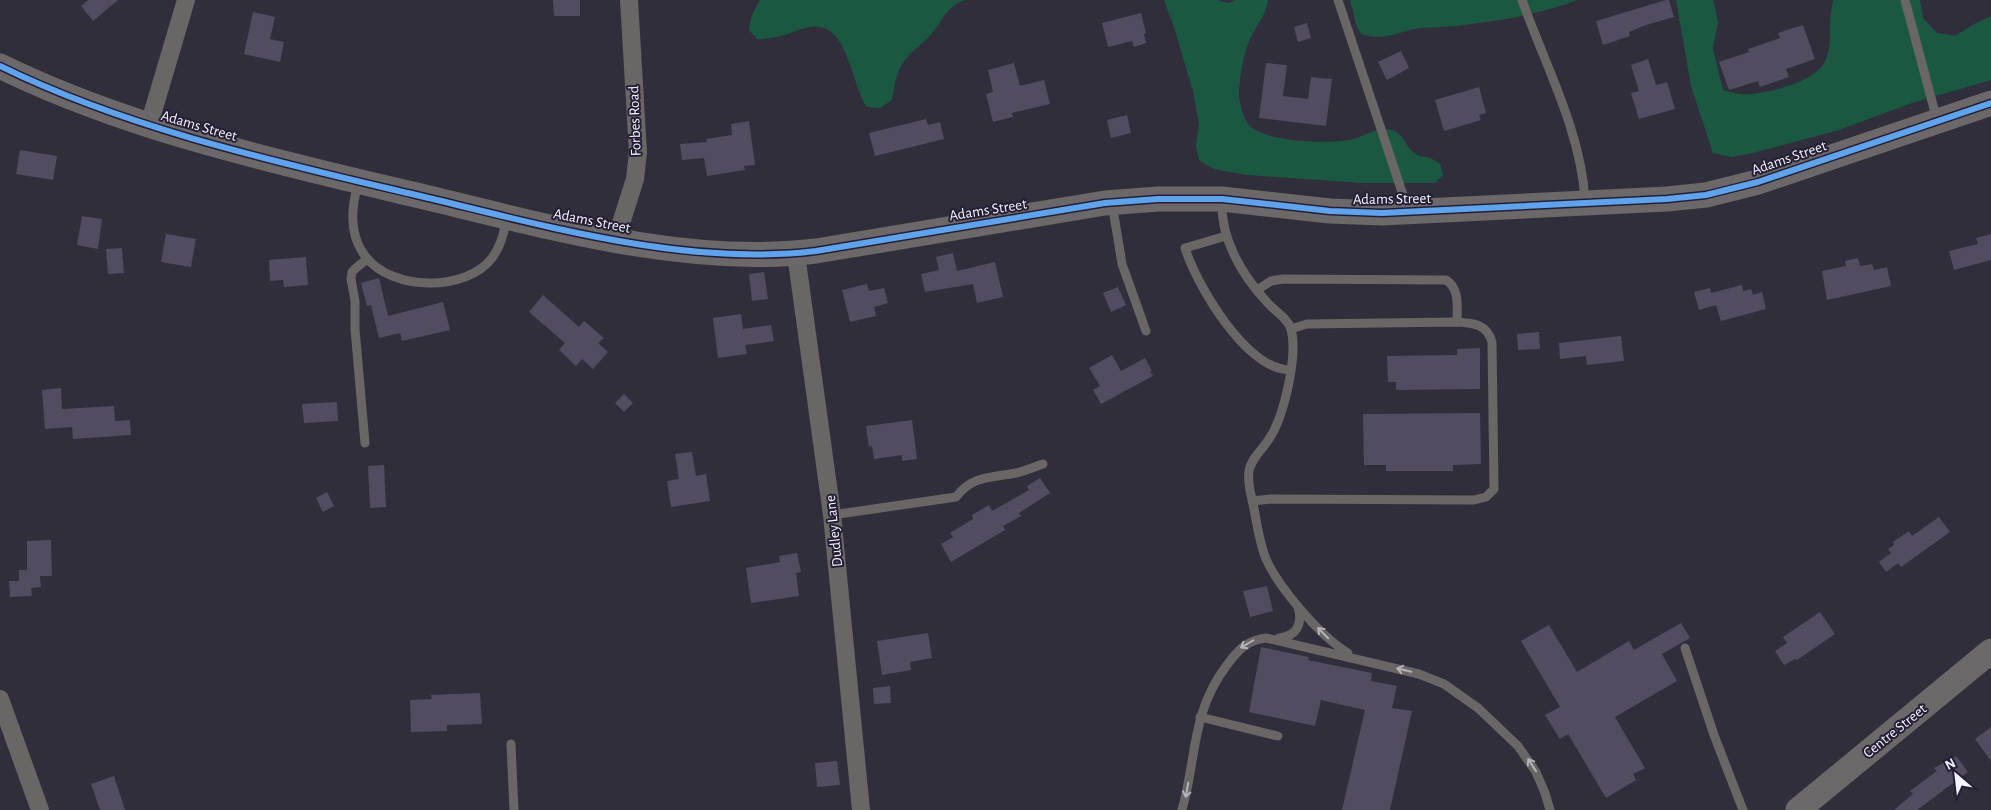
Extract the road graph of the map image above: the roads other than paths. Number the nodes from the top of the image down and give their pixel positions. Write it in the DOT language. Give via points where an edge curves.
graph roads {
  1 [pos="186,0"];
  2 [pos="629,0"];
  3 [pos="1338,0"];
  4 [pos="1522,0"];
  5 [pos="1905,0"];
  6 [pos="0,66"];
  7 [pos="1991,103"];
  8 [pos="1937,120"];
  9 [pos="150,125"];
  10 [pos="358,181"];
  11 [pos="1222,200"];
  12 [pos="1112,203"];
  13 [pos="1585,203"];
  14 [pos="1408,212"];
  15 [pos="507,216"];
  16 [pos="1226,236"];
  17 [pos="616,240"];
  18 [pos="796,254"];
  19 [pos="367,258"];
  20 [pos="1257,290"];
  21 [pos="1457,322"];
  22 [pos="1291,329"];
  23 [pos="1146,330"];
  24 [pos="1290,370"];
  25 [pos="365,443"];
  26 [pos="1043,464"];
  27 [pos="1252,501"];
  28 [pos="832,515"];
  29 [pos="1296,602"];
  30 [pos="1274,638"];
  31 [pos="1685,648"];
  32 [pos="1991,651"];
  33 [pos="1355,658"];
  34 [pos="0,699"];
  35 [pos="1200,717"];
  36 [pos="1278,736"];
  37 [pos="511,744"];
  38 [pos="40,810"];
  39 [pos="514,810"];
  40 [pos="861,810"];
  41 [pos="1182,810"];
  42 [pos="1550,810"];
  43 [pos="1743,810"];
  44 [pos="1798,810"];
  1 -- 9 [label="street"];
  2 -- 17 [label="street, Forbes Road" via="638,152 635,179"];
  3 -- 14 [label="lane"];
  4 -- 13 [label="lane" via="1547,61 1578,153"];
  5 -- 8 [label="lane"];
  6 -- 9 [label="main road, Adams Street" via="59,93"];
  7 -- 8 [label="main road, Adams Street"];
  8 -- 13 [label="main road, Adams Street" via="1722,192 1667,199"];
  9 -- 10 [label="main road, Adams Street"];
  10 -- 15 [label="main road, Adams Street"];
  10 -- 19 [label="lane" via="353,224"];
  11 -- 12 [label="main road, Adams Street" via="1173,198"];
  11 -- 14 [label="main road, Adams Street" via="1330,211"];
  11 -- 16 [label="lane" via="1221,217"];
  12 -- 18 [label="main road, Adams Street"];
  12 -- 23 [label="lane" via="1122,264"];
  13 -- 14 [label="main road, Adams Street"];
  15 -- 17 [label="main road, Adams Street"];
  15 -- 19 [label="lane" via="503,238 492,258 475,273 456,280 412,282 378,268"];
  16 -- 20 [label="lane"];
  16 -- 24 [label="lane" via="1185,248 1195,275 1213,307 1239,339 1273,367"];
  17 -- 18 [label="main road, Adams Street" via="721,254"];
  18 -- 28 [label="street, Dudley Lane"];
  19 -- 25 [label="lane" via="352,272"];
  20 -- 21 [label="lane" via="1266,283 1283,279 1446,280 1455,293"];
  20 -- 22 [label="lane"];
  21 -- 22 [label="lane" via="1307,324"];
  21 -- 27 [label="lane" via="1482,327 1488,331 1492,342 1495,482 1490,494 1474,500"];
  22 -- 24 [label="lane"];
  24 -- 27 [label="lane" via="1282,413 1270,439 1248,472"];
  26 -- 28 [label="lane" via="978,480 956,497"];
  27 -- 29 [label="lane" via="1266,560"];
  28 -- 40 [label="street, Dudley Lane"];
  29 -- 30 [label="lane" via="1300,617 1297,630 1287,637"];
  33 -- 29 [label="lane, one-way" via="1328,639"];
  30 -- 33 [label="lane"];
  30 -- 35 [label="lane, one-way" via="1258,639 1236,653 1216,681"];
  31 -- 43 [label="lane"];
  32 -- 44 [label="main road, Centre Street"];
  42 -- 33 [label="lane, one-way" via="1531,763 1478,708 1431,678"];
  34 -- 38 [label="street"];
  35 -- 36 [label="lane"];
  35 -- 41 [label="lane, one-way"];
  37 -- 39 [label="lane"];
}
